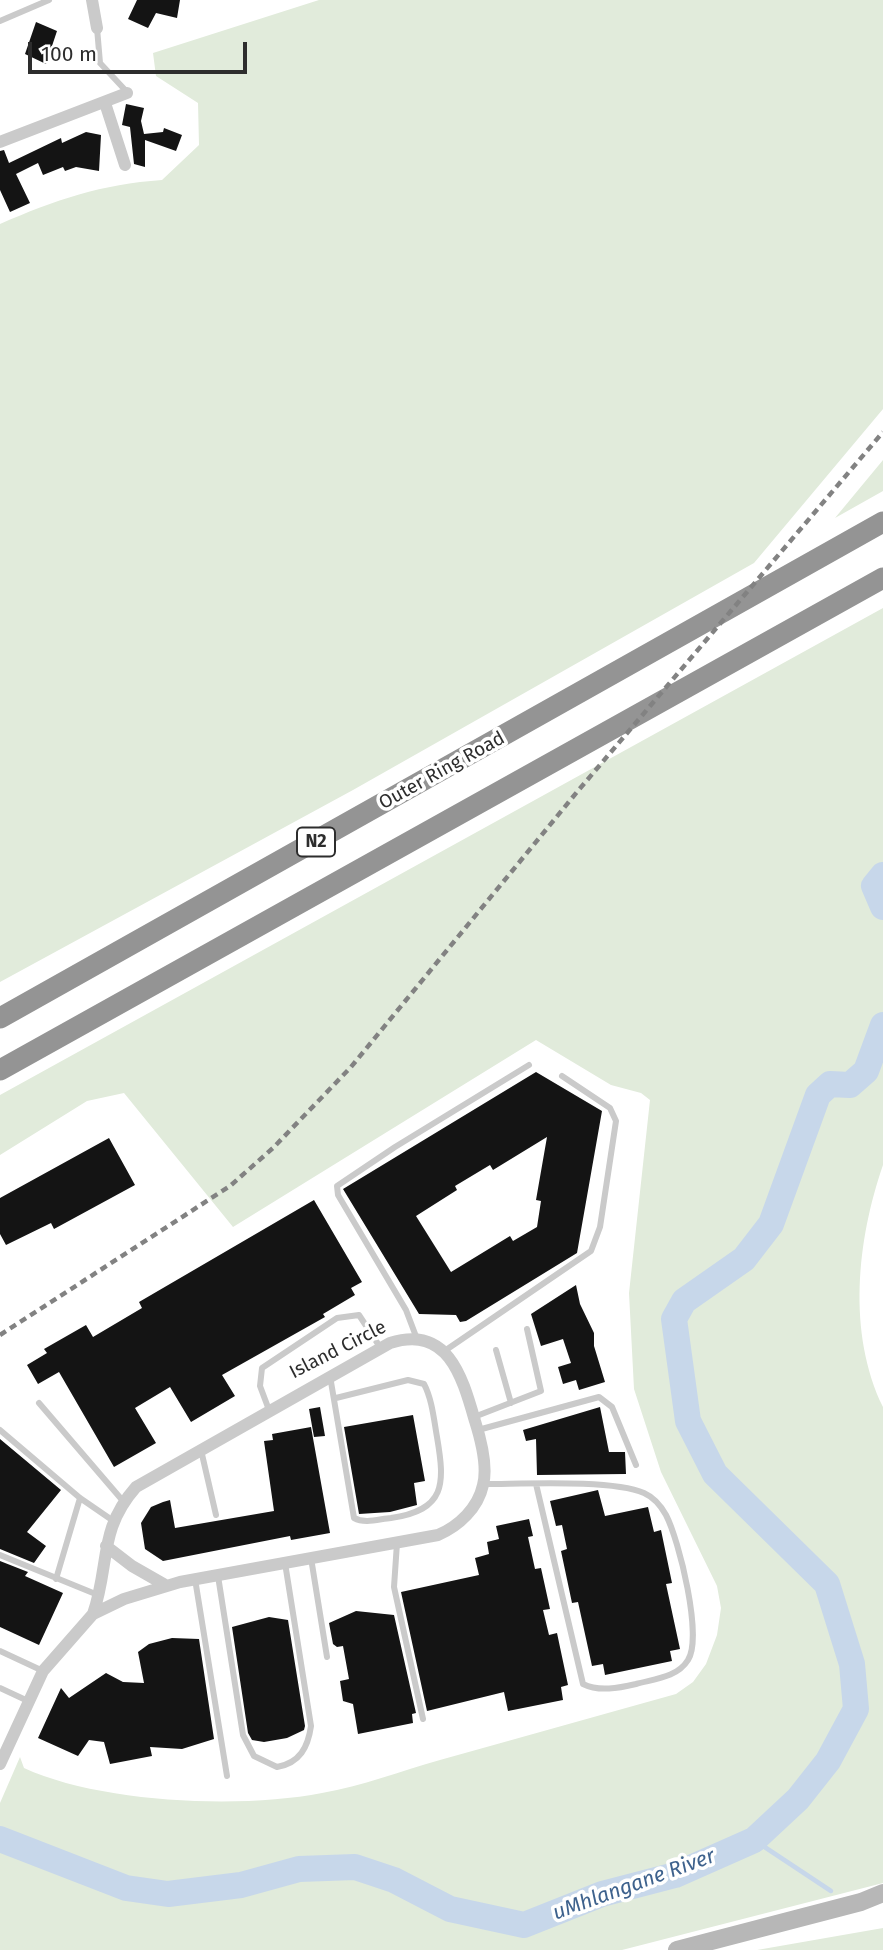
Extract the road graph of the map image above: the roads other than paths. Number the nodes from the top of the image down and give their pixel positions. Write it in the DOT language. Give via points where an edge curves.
graph roads {
  1 [pos="49,0"];
  2 [pos="92,0"];
  3 [pos="0,21"];
  4 [pos="97,28"];
  5 [pos="127,93"];
  6 [pos="106,103"];
  7 [pos="0,142"];
  8 [pos="125,165"];
  9 [pos="883,522"];
  10 [pos="883,578"];
  11 [pos="0,1018"];
  12 [pos="529,1065"];
  13 [pos="0,1070"];
  14 [pos="562,1076"];
  15 [pos="527,1329"];
  16 [pos="417,1339"];
  17 [pos="380,1347"];
  18 [pos="496,1350"];
  19 [pos="443,1352"];
  20 [pos="330,1375"];
  21 [pos="336,1398"];
  22 [pos="39,1403"];
  23 [pos="511,1403"];
  24 [pos="269,1409"];
  25 [pos="474,1417"];
  26 [pos="0,1430"];
  27 [pos="478,1430"];
  28 [pos="201,1448"];
  29 [pos="636,1465"];
  30 [pos="484,1483"];
  31 [pos="536,1484"];
  32 [pos="80,1498"];
  33 [pos="124,1501"];
  34 [pos="216,1516"];
  35 [pos="112,1520"];
  36 [pos="397,1543"];
  37 [pos="106,1546"];
  38 [pos="0,1555"];
  39 [pos="311,1558"];
  40 [pos="285,1563"];
  41 [pos="218,1575"];
  42 [pos="56,1579"];
  43 [pos="195,1579"];
  44 [pos="167,1586"];
  45 [pos="100,1596"];
  46 [pos="93,1614"];
  47 [pos="0,1651"];
  48 [pos="327,1657"];
  49 [pos="43,1671"];
  50 [pos="0,1688"];
  51 [pos="28,1701"];
  52 [pos="423,1719"];
  53 [pos="2,1759"];
  54 [pos="227,1776"];
  55 [pos="883,1893"];
  56 [pos="677,1950"];
  1 -- 3 [label="lane"];
  2 -- 4 [label="street"];
  4 -- 5 [label="lane" via="100,63"];
  5 -- 6 [label="street"];
  6 -- 7 [label="street"];
  6 -- 8 [label="street"];
  9 -- 11 [label="highway, Outer Ring Road / N2"];
  10 -- 13 [label="highway, N2"];
  12 -- 16 [label="lane" via="337,1186"];
  14 -- 19 [label="lane" via="610,1108 616,1121 595,1245 575,1264"];
  15 -- 23 [label="lane" via="541,1390"];
  16 -- 17 [label="street, Island Circle"];
  16 -- 19 [label="street, Island Circle"];
  17 -- 20 [label="street, Island Circle"];
  17 -- 24 [label="lane" via="359,1315 337,1318 262,1368 260,1386"];
  18 -- 23 [label="lane"];
  19 -- 25 [label="street" via="457,1368"];
  20 -- 21 [label="lane"];
  20 -- 24 [label="street, Island Circle"];
  21 -- 21 [label="lane" via="408,1380 424,1384 442,1464 442,1481 432,1503 409,1515 362,1522 354,1518"];
  22 -- 33 [label="lane"];
  23 -- 25 [label="lane"];
  24 -- 28 [label="street, Island Circle"];
  25 -- 27 [label="street"];
  26 -- 32 [label="lane"];
  27 -- 29 [label="lane" via="599,1397 612,1407"];
  27 -- 30 [label="street"];
  28 -- 33 [label="street, Island Circle" via="136,1487"];
  28 -- 34 [label="lane"];
  30 -- 31 [label="lane"];
  30 -- 36 [label="street, Island Circle" via="468,1514 448,1531"];
  31 -- 31 [label="lane" via="581,1680 590,1687 621,1687 668,1676 684,1665 693,1650 693,1626 667,1516 652,1497 612,1486"];
  32 -- 35 [label="lane"];
  32 -- 42 [label="lane"];
  33 -- 35 [label="street, Island Circle"];
  35 -- 37 [label="street, Island Circle"];
  36 -- 39 [label="street, Island Circle"];
  36 -- 52 [label="lane" via="394,1587"];
  37 -- 44 [label="street"];
  37 -- 45 [label="street, Island Circle"];
  38 -- 42 [label="lane"];
  39 -- 40 [label="street, Island Circle"];
  39 -- 48 [label="lane"];
  40 -- 41 [label="street, Island Circle"];
  40 -- 41 [label="lane" via="311,1726 297,1760 277,1767 254,1756 243,1735"];
  41 -- 43 [label="street, Island Circle"];
  42 -- 45 [label="lane"];
  43 -- 44 [label="street, Island Circle"];
  43 -- 54 [label="lane"];
  44 -- 46 [label="street, Island Circle"];
  45 -- 46 [label="street, Island Circle"];
  46 -- 49 [label="street, Island Circle"];
  47 -- 49 [label="lane"];
  49 -- 51 [label="street, Island Circle"];
  50 -- 51 [label="lane"];
  51 -- 53 [label="street, Island Circle"];
  55 -- 56 [label="street"];
}
